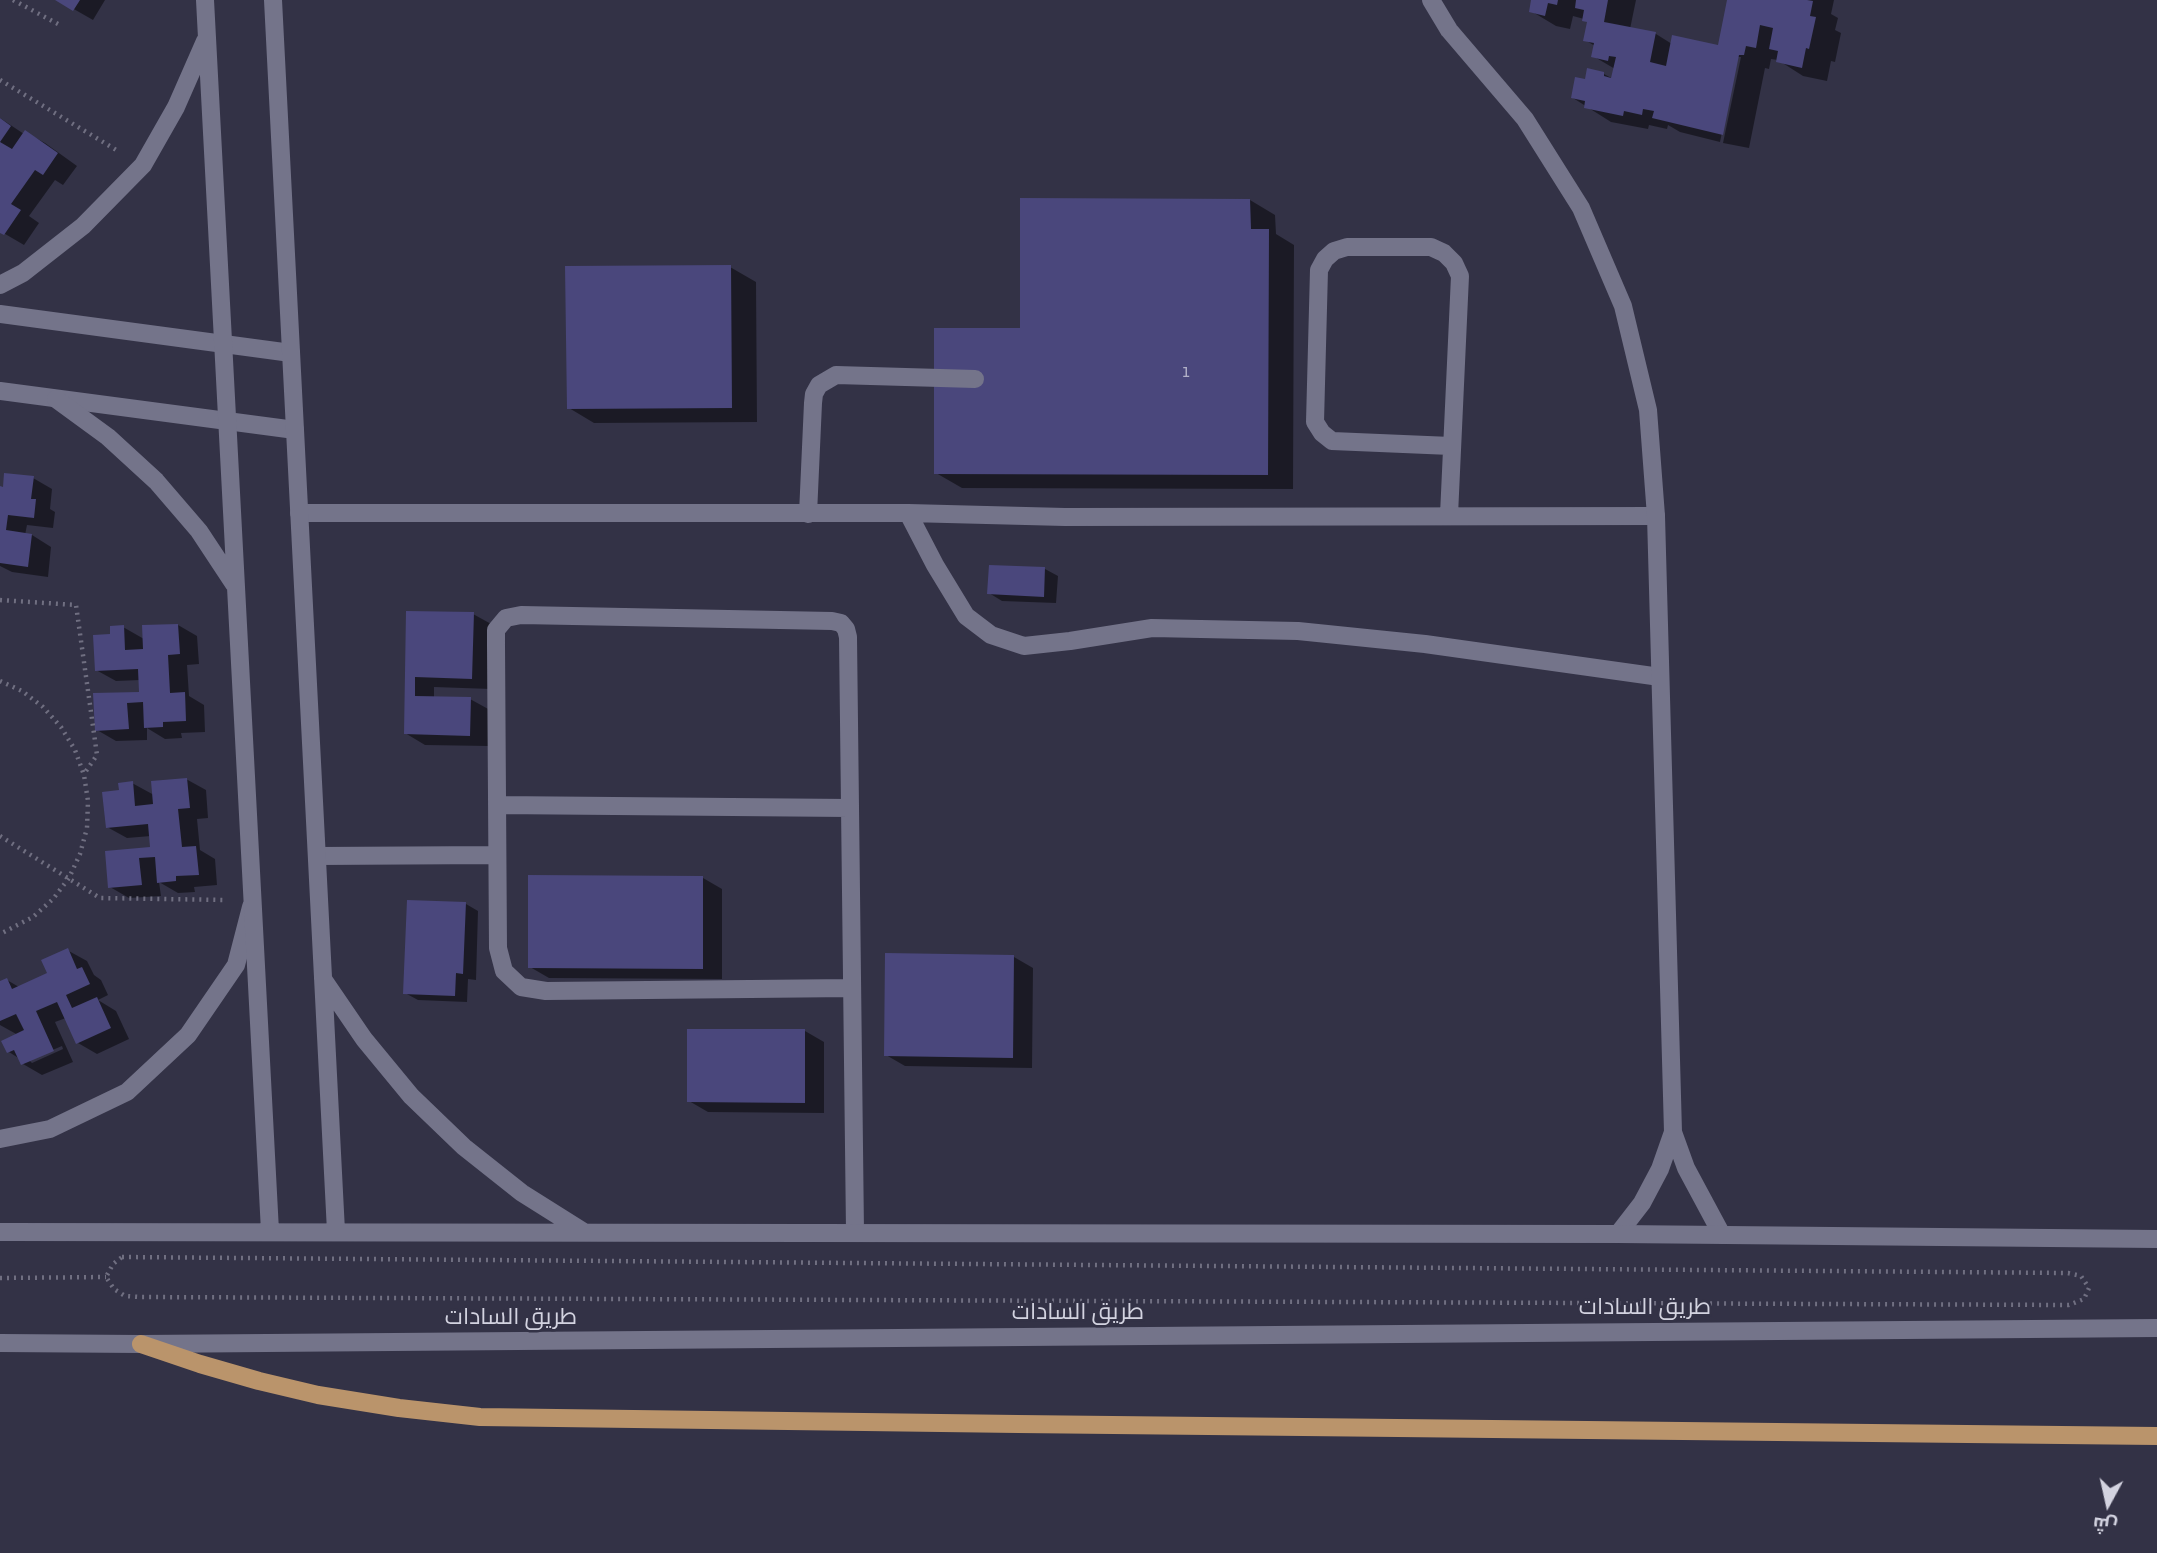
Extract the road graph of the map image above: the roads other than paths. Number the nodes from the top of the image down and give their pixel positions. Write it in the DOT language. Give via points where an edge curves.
graph roads {
  1 [pos="205,0"];
  2 [pos="273,0"];
  3 [pos="1431,0"];
  4 [pos="207,38"];
  5 [pos="0,285"];
  6 [pos="0,314"];
  7 [pos="222,343"];
  8 [pos="291,353"];
  9 [pos="975,379"];
  10 [pos="0,391"];
  11 [pos="56,399"];
  12 [pos="226,421"];
  13 [pos="295,430"];
  14 [pos="1451,446"];
  15 [pos="299,513"];
  16 [pos="908,513"];
  17 [pos="808,514"];
  18 [pos="1449,515"];
  19 [pos="1656,516"];
  20 [pos="235,585"];
  21 [pos="1660,677"];
  22 [pos="497,805"];
  23 [pos="849,808"];
  24 [pos="497,855"];
  25 [pos="317,856"];
  26 [pos="253,900"];
  27 [pos="323,979"];
  28 [pos="852,988"];
  29 [pos="1673,1132"];
  30 [pos="0,1139"];
  31 [pos="270,1231"];
  32 [pos="335,1231"];
  33 [pos="0,1232"];
  34 [pos="584,1232"];
  35 [pos="855,1233"];
  36 [pos="1618,1234"];
  37 [pos="1722,1235"];
  38 [pos="2157,1240"];
  39 [pos="2157,1328"];
  40 [pos="0,1343"];
  41 [pos="141,1344"];
  42 [pos="2157,1436"];
  1 -- 4 [label="street"];
  2 -- 8 [label="street"];
  3 -- 19 [label="street" via="1449,30 1525,119 1581,208 1623,306 1642,384"];
  4 -- 5 [label="street" via="143,165 83,226"];
  4 -- 7 [label="street"];
  6 -- 7 [label="street"];
  7 -- 8 [label="street"];
  7 -- 12 [label="street"];
  8 -- 13 [label="street"];
  9 -- 17 [label="street" via="836,375 819,385 813,403"];
  10 -- 11 [label="street"];
  11 -- 12 [label="street"];
  11 -- 20 [label="street" via="108,437 156,481 199,531"];
  12 -- 13 [label="street"];
  12 -- 20 [label="street"];
  13 -- 15 [label="street"];
  14 -- 14 [label="street" via="1460,276 1454,263 1431,247 1334,251 1319,270 1315,422 1321,433 1345,443"];
  14 -- 18 [label="street"];
  15 -- 17 [label="street"];
  15 -- 25 [label="street"];
  16 -- 17 [label="street"];
  16 -- 18 [label="street"];
  16 -- 21 [label="street" via="966,616 991,635 1024,646 1152,628 1298,631"];
  18 -- 19 [label="street"];
  19 -- 21 [label="street"];
  20 -- 26 [label="street"];
  21 -- 29 [label="street"];
  22 -- 23 [label="street"];
  22 -- 23 [label="street" via="496,630 506,618 521,615 841,623 848,636"];
  22 -- 24 [label="street"];
  23 -- 28 [label="street"];
  24 -- 25 [label="street"];
  24 -- 28 [label="street" via="498,948 504,971 522,987 546,991"];
  25 -- 27 [label="street"];
  26 -- 30 [label="street" via="236,965 188,1035 127,1092 50,1129"];
  26 -- 31 [label="street"];
  27 -- 32 [label="street"];
  27 -- 34 [label="street" via="404,1087 464,1147"];
  28 -- 35 [label="street"];
  29 -- 36 [label="street" via="1642,1203"];
  29 -- 37 [label="street" via="1686,1168"];
  31 -- 32 [label="street"];
  31 -- 33 [label="street"];
  32 -- 34 [label="street"];
  34 -- 35 [label="street"];
  35 -- 36 [label="street"];
  36 -- 37 [label="street"];
  37 -- 38 [label="street"];
  39 -- 41 [label="street, طريق السادات"];
  40 -- 41 [label="street, طريق السادات"];
  41 -- 42 [label="main road" via="318,1395 480,1417"];
}
